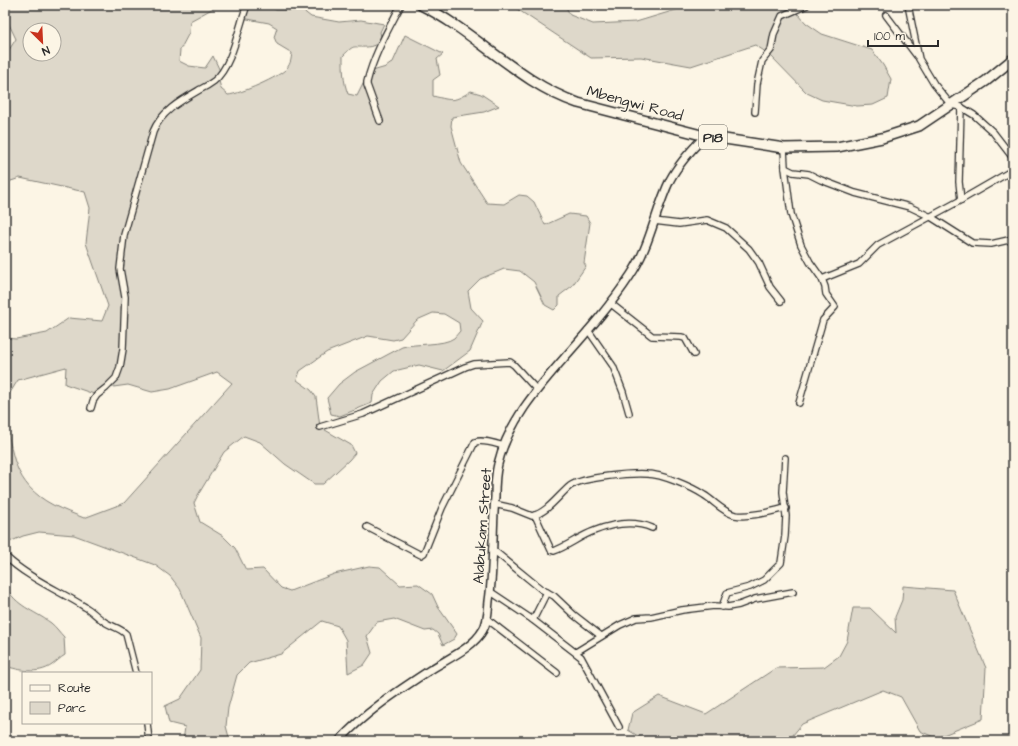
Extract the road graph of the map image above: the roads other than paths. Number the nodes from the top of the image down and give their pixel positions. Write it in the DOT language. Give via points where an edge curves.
graph roads {
  1 [pos="246,5"];
  2 [pos="401,5"];
  3 [pos="421,5"];
  4 [pos="807,5"];
  5 [pos="908,5"];
  6 [pos="886,15"];
  7 [pos="919,59"];
  8 [pos="1013,59"];
  9 [pos="956,106"];
  10 [pos="755,112"];
  11 [pos="380,121"];
  12 [pos="705,136"];
  13 [pos="784,148"];
  14 [pos="1013,158"];
  15 [pos="785,168"];
  16 [pos="1013,170"];
  17 [pos="961,200"];
  18 [pos="931,217"];
  19 [pos="654,221"];
  20 [pos="1013,238"];
  21 [pos="822,279"];
  22 [pos="781,301"];
  23 [pos="610,304"];
  24 [pos="588,330"];
  25 [pos="694,354"];
  26 [pos="537,390"];
  27 [pos="799,403"];
  28 [pos="91,408"];
  29 [pos="629,413"];
  30 [pos="320,427"];
  31 [pos="504,446"];
  32 [pos="784,458"];
  33 [pos="494,504"];
  34 [pos="786,508"];
  35 [pos="535,515"];
  36 [pos="366,527"];
  37 [pos="652,528"];
  38 [pos="492,549"];
  39 [pos="5,556"];
  40 [pos="491,592"];
  41 [pos="547,592"];
  42 [pos="793,592"];
  43 [pos="722,607"];
  44 [pos="487,619"];
  45 [pos="533,620"];
  46 [pos="602,636"];
  47 [pos="576,652"];
  48 [pos="136,672"];
  49 [pos="557,673"];
  50 [pos="147,724"];
  51 [pos="619,727"];
  52 [pos="149,741"];
  53 [pos="339,741"];
  1 -- 28 [label="street" via="233,50 215,81 179,102 155,125 124,235 120,269 125,297 120,367 116,378 97,395"];
  2 -- 11 [label="street" via="391,21 367,82"];
  3 -- 12 [label="main road, Mbengwi Road / P18" via="560,97"];
  4 -- 10 [label="street" via="782,16 774,34 771,50 762,61"];
  5 -- 7 [label="street"];
  6 -- 7 [label="street"];
  7 -- 9 [label="street" via="934,84"];
  8 -- 9 [label="main road, Mbengwi Road / P18"];
  9 -- 13 [label="main road, Mbengwi Road / P18" via="919,126 882,138 837,147"];
  9 -- 14 [label="street" via="974,115 993,132"];
  9 -- 17 [label="street"];
  12 -- 13 [label="main road, Mbengwi Road / P18"];
  12 -- 19 [label="street, Alabukam Street" via="671,179"];
  13 -- 15 [label="street"];
  15 -- 18 [label="street" via="809,174 855,193 910,207"];
  15 -- 21 [label="street" via="791,214 800,245"];
  16 -- 17 [label="street"];
  17 -- 18 [label="street"];
  18 -- 20 [label="street" via="972,243 991,244"];
  18 -- 21 [label="street" via="878,245 859,264"];
  19 -- 22 [label="street" via="679,224 707,220 726,228 749,249"];
  19 -- 23 [label="street, Alabukam Street" via="637,264"];
  21 -- 27 [label="street" via="826,294 835,307 823,320"];
  23 -- 24 [label="street, Alabukam Street"];
  23 -- 25 [label="street" via="652,336 685,338"];
  24 -- 26 [label="street, Alabukam Street"];
  24 -- 29 [label="street" via="613,366"];
  26 -- 30 [label="street" via="510,362 474,364 363,414"];
  26 -- 31 [label="street, Alabukam Street" via="521,412"];
  31 -- 33 [label="street, Alabukam Street" via="496,474"];
  31 -- 36 [label="street" via="483,441 475,442 421,555"];
  32 -- 34 [label="street"];
  33 -- 35 [label="street"];
  33 -- 38 [label="street, Alabukam Street"];
  34 -- 35 [label="street" via="747,516 734,515 683,483 649,474 606,477 575,483"];
  34 -- 43 [label="street" via="782,563 764,580 727,594"];
  35 -- 37 [label="street" via="551,550 554,551 593,531 612,526 627,523"];
  38 -- 40 [label="street, Alabukam Street"];
  38 -- 41 [label="street"];
  39 -- 48 [label="street" via="13,564 84,606 103,621 122,630 126,634"];
  40 -- 44 [label="street, Alabukam Street"];
  40 -- 45 [label="street"];
  41 -- 45 [label="street"];
  41 -- 46 [label="street"];
  42 -- 43 [label="street"];
  43 -- 46 [label="street" via="682,610 636,618"];
  44 -- 49 [label="street"];
  44 -- 53 [label="street, Alabukam Street" via="485,628 468,647 395,693 352,726"];
  45 -- 47 [label="street"];
  46 -- 47 [label="street"];
  47 -- 51 [label="street"];
  50 -- 52 [label="street"];
}
